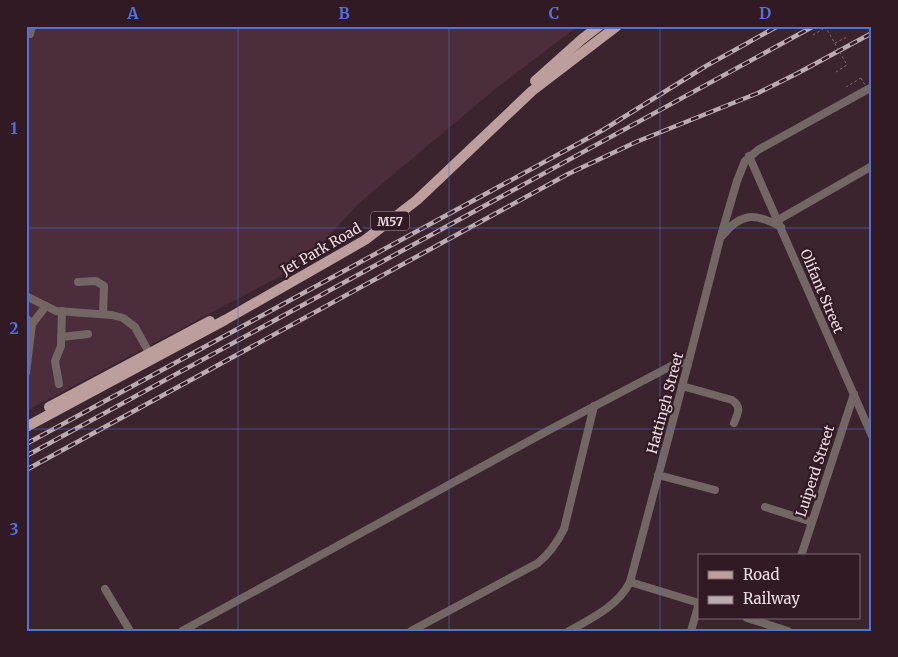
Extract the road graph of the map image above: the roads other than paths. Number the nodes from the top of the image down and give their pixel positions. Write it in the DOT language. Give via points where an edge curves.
graph roads {
  1 [pos="600,26"];
  2 [pos="617,26"];
  3 [pos="872,87"];
  4 [pos="749,156"];
  5 [pos="872,166"];
  6 [pos="779,223"];
  7 [pos="720,239"];
  8 [pos="78,282"];
  9 [pos="26,296"];
  10 [pos="46,306"];
  11 [pos="62,311"];
  12 [pos="102,314"];
  13 [pos="29,321"];
  14 [pos="88,334"];
  15 [pos="61,338"];
  16 [pos="151,356"];
  17 [pos="688,364"];
  18 [pos="26,373"];
  19 [pos="59,384"];
  20 [pos="682,386"];
  21 [pos="854,394"];
  22 [pos="594,406"];
  23 [pos="26,420"];
  24 [pos="734,424"];
  25 [pos="26,427"];
  26 [pos="872,436"];
  27 [pos="658,475"];
  28 [pos="715,490"];
  29 [pos="765,507"];
  30 [pos="812,522"];
  31 [pos="802,554"];
  32 [pos="630,582"];
  33 [pos="105,589"];
  34 [pos="698,603"];
  35 [pos="698,606"];
  36 [pos="754,620"];
  37 [pos="780,620"];
  38 [pos="778,628"];
  39 [pos="130,631"];
  40 [pos="182,631"];
  41 [pos="411,631"];
  42 [pos="569,631"];
  43 [pos="691,631"];
  44 [pos="788,631"];
  1 -- 16 [label="main road, Jet Park Road / M57" via="578,42 403,204 369,231"];
  2 -- 16 [label="main road, Jet Park Road / M57" via="532,91 416,200 378,231 341,255"];
  3 -- 4 [label="street"];
  4 -- 6 [label="street, Olifant Street"];
  4 -- 7 [label="street, Hattingh Street" via="739,175"];
  5 -- 6 [label="street"];
  6 -- 7 [label="street" via="758,216 742,218"];
  6 -- 21 [label="street, Olifant Street"];
  7 -- 17 [label="street, Hattingh Street"];
  8 -- 12 [label="street" via="96,281 104,286"];
  9 -- 10 [label="street"];
  10 -- 11 [label="street"];
  10 -- 13 [label="street"];
  11 -- 12 [label="street"];
  11 -- 15 [label="street"];
  12 -- 16 [label="street" via="128,321"];
  13 -- 18 [label="street"];
  14 -- 15 [label="street"];
  15 -- 19 [label="street" via="55,361"];
  16 -- 23 [label="main road, Jet Park Road / M57"];
  16 -- 25 [label="main road, Jet Park Road / M57"];
  17 -- 20 [label="street, Hattingh Street"];
  17 -- 22 [label="street" via="675,364"];
  20 -- 24 [label="street" via="732,400 739,409"];
  20 -- 27 [label="street, Hattingh Street"];
  21 -- 26 [label="street, Olifant Street"];
  21 -- 30 [label="street, Luiperd Street"];
  22 -- 40 [label="street"];
  22 -- 41 [label="street" via="564,529 549,554"];
  27 -- 28 [label="street"];
  27 -- 32 [label="street, Hattingh Street"];
  29 -- 30 [label="street"];
  30 -- 31 [label="street, Luiperd Street"];
  32 -- 34 [label="street"];
  32 -- 42 [label="street, Hattingh Street" via="622,596"];
  33 -- 39 [label="street"];
  35 -- 43 [label="street"];
  36 -- 38 [label="street"];
  37 -- 38 [label="street"];
  38 -- 44 [label="street"];
}
